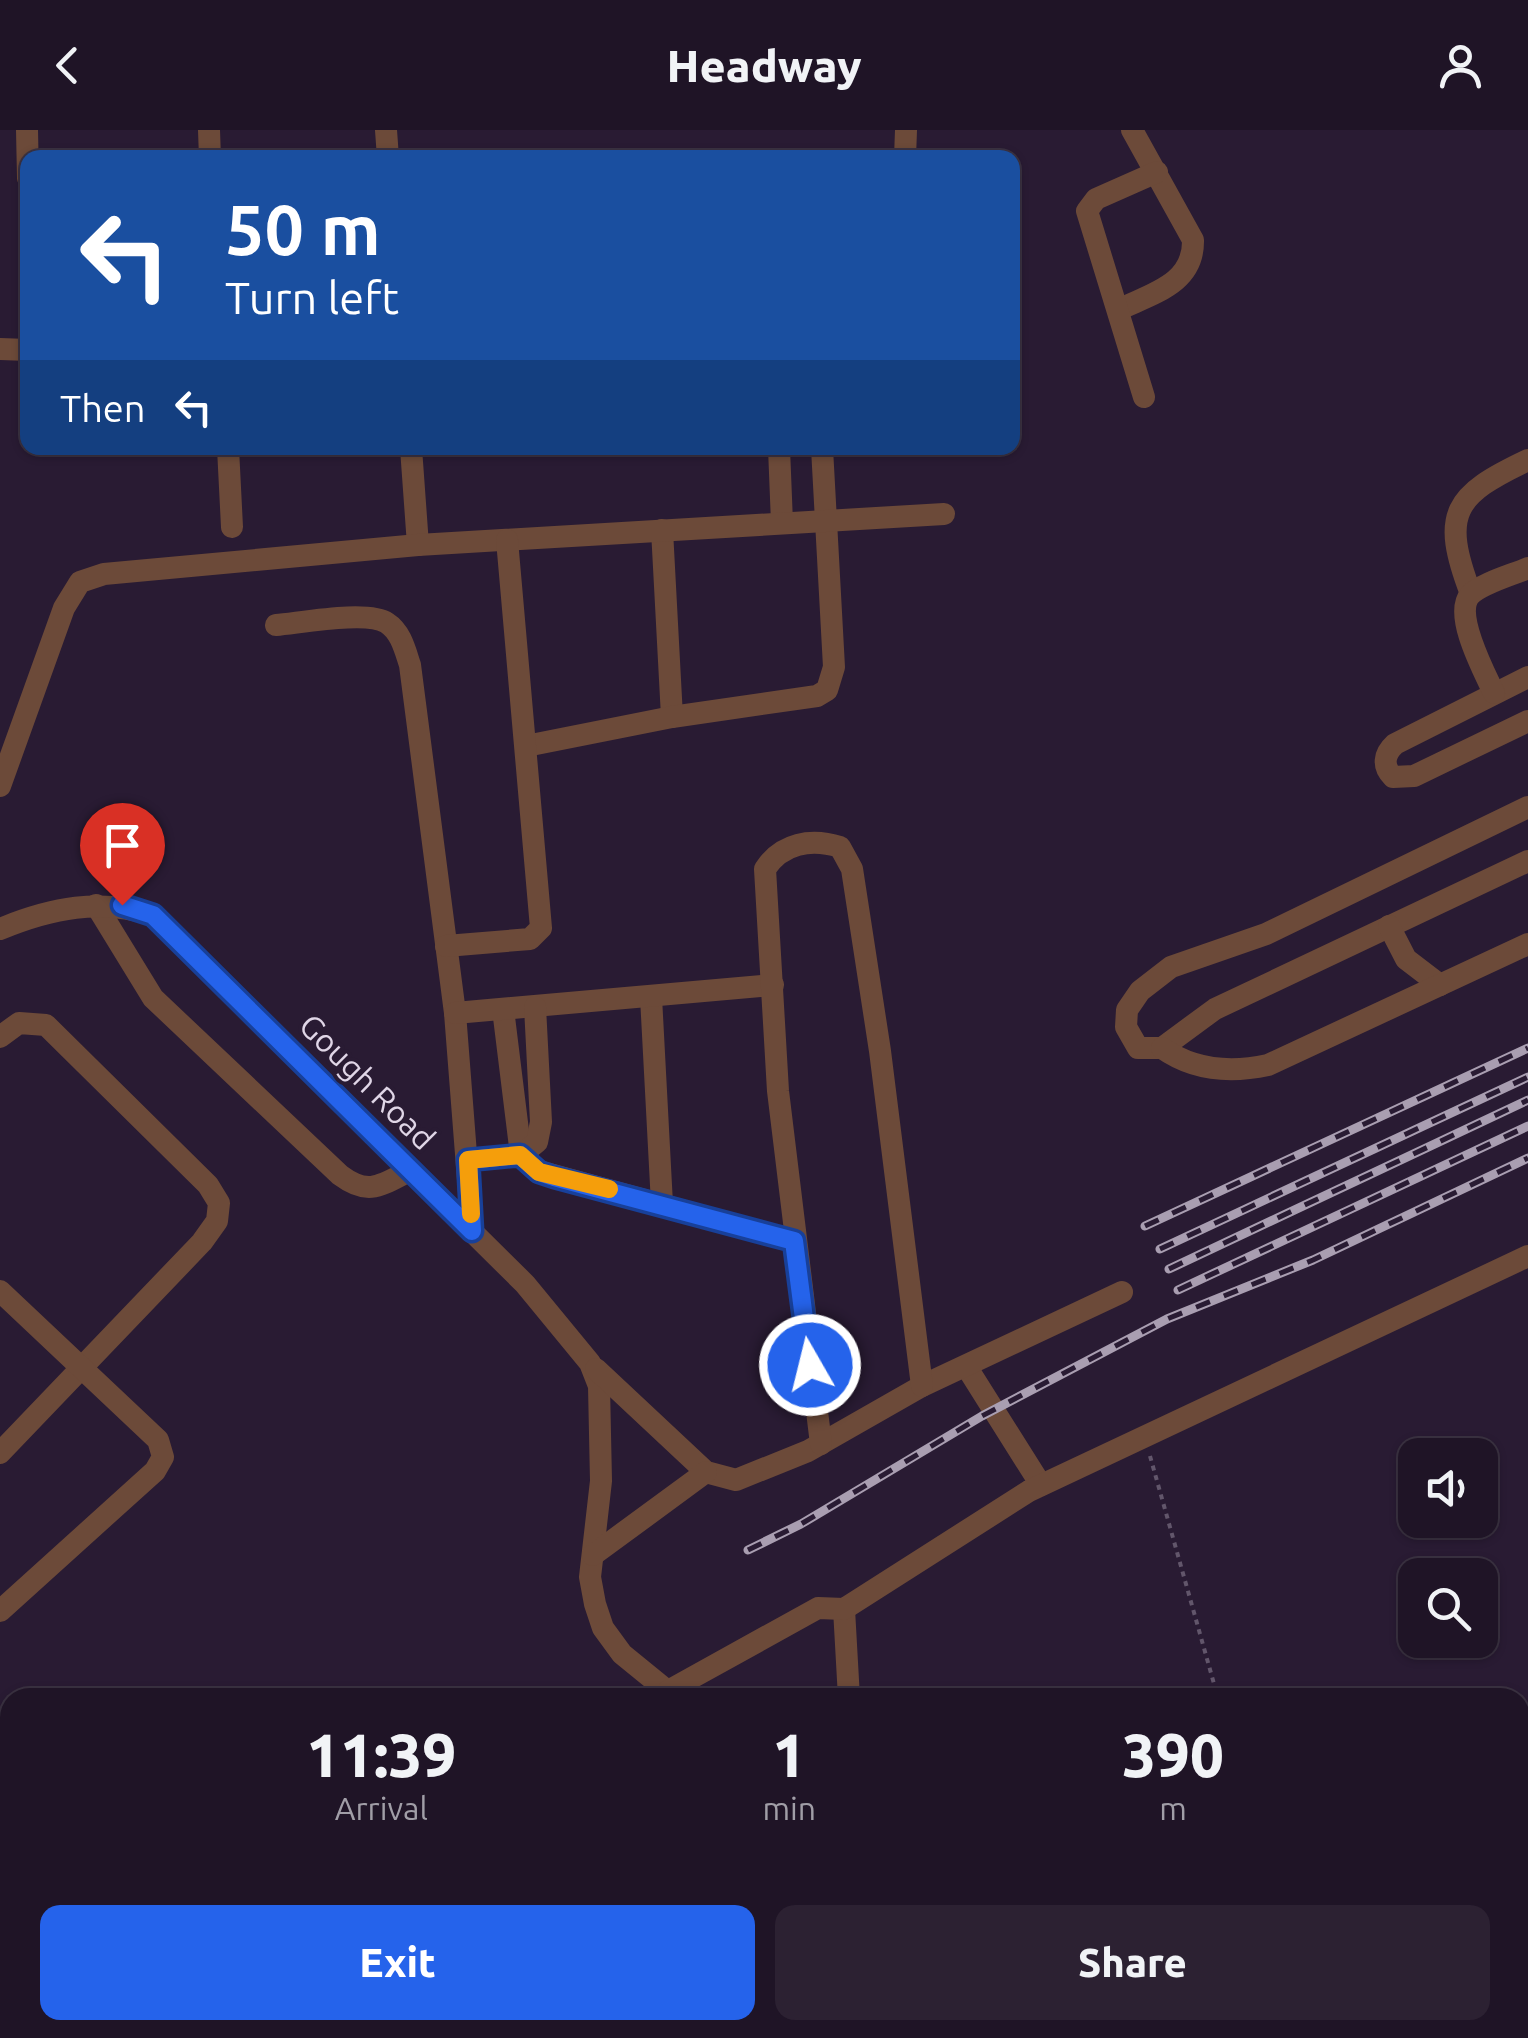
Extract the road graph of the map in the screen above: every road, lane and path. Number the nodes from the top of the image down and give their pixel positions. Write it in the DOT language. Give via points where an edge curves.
graph roads {
  1 [pos="1132,130"];
  2 [pos="1156,172"];
  3 [pos="1120,309"];
  4 [pos="1144,397"];
  5 [pos="228,455"];
  6 [pos="412,455"];
  7 [pos="779,455"];
  8 [pos="822,455"];
  9 [pos="1528,460"];
  10 [pos="944,514"];
  11 [pos="824,521"];
  12 [pos="782,524"];
  13 [pos="232,528"];
  14 [pos="662,530"];
  15 [pos="507,540"];
  16 [pos="418,545"];
  17 [pos="1528,568"];
  18 [pos="1471,594"];
  19 [pos="276,625"];
  20 [pos="1528,678"];
  21 [pos="1494,693"];
  22 [pos="672,717"];
  23 [pos="1528,721"];
  24 [pos="526,746"];
  25 [pos="0,786"];
  26 [pos="1528,807"];
  27 [pos="1528,861"];
  28 [pos="96,905"];
  29 [pos="1389,926"];
  30 [pos="0,929"];
  31 [pos="1528,944"];
  32 [pos="446,946"];
  33 [pos="773,985"];
  34 [pos="1440,985"];
  35 [pos="651,996"];
  36 [pos="534,1007"];
  37 [pos="503,1010"];
  38 [pos="455,1012"];
  39 [pos="0,1037"];
  40 [pos="1162,1048"];
  41 [pos="520,1155"];
  42 [pos="468,1160"];
  43 [pos="410,1171"];
  44 [pos="662,1204"];
  45 [pos="472,1231"];
  46 [pos="794,1241"];
  47 [pos="1528,1256"];
  48 [pos="0,1291"];
  49 [pos="1122,1292"];
  50 [pos="590,1363"];
  51 [pos="966,1366"];
  52 [pos="85,1368"];
  53 [pos="922,1386"];
  54 [pos="1145,1437"];
  55 [pos="821,1444"];
  56 [pos="0,1453"];
  57 [pos="706,1472"];
  58 [pos="1041,1485"];
  59 [pos="592,1555"];
  60 [pos="844,1610"];
  61 [pos="0,1612"];
  62 [pos="664,1688"];
  63 [pos="682,1688"];
  64 [pos="848,1688"];
  65 [pos="1215,1688"];
  1 -- 2 [label="street"];
  2 -- 3 [label="street" via="1096,199 1087,212"];
  2 -- 3 [label="street" via="1192,240 1193,256 1172,284"];
  3 -- 4 [label="street"];
  5 -- 13 [label="street"];
  6 -- 16 [label="street"];
  7 -- 12 [label="street"];
  8 -- 11 [label="street"];
  9 -- 18 [label="street" via="1475,486 1462,504 1455,540"];
  10 -- 11 [label="street"];
  11 -- 12 [label="street"];
  11 -- 22 [label="street" via="834,667 827,690"];
  12 -- 14 [label="street"];
  14 -- 15 [label="street"];
  14 -- 22 [label="street"];
  15 -- 16 [label="street"];
  15 -- 24 [label="street"];
  16 -- 25 [label="street" via="104,574 80,582 64,608"];
  17 -- 18 [label="street"];
  18 -- 21 [label="street" via="1465,621"];
  19 -- 32 [label="street" via="371,617 400,636 410,665"];
  20 -- 21 [label="street"];
  21 -- 23 [label="street" via="1394,744 1386,754 1389,773 1414,776"];
  22 -- 24 [label="street"];
  24 -- 32 [label="street" via="538,936"];
  26 -- 40 [label="street" via="1266,934 1162,973 1140,991 1125,1017 1138,1048"];
  27 -- 29 [label="street"];
  28 -- 30 [label="street, Gough Road"];
  28 -- 43 [label="street, Gough Road" via="153,915"];
  28 -- 43 [label="street" via="153,998 340,1174 371,1190"];
  29 -- 34 [label="street" via="1406,959"];
  29 -- 40 [label="street" via="1215,1009"];
  31 -- 34 [label="street"];
  32 -- 38 [label="street"];
  33 -- 35 [label="street"];
  33 -- 46 [label="street"];
  33 -- 53 [label="street" via="765,869 790,846 840,847 852,870 880,1051"];
  34 -- 40 [label="street" via="1343,1034 1249,1069 1203,1066"];
  35 -- 36 [label="street"];
  35 -- 44 [label="street"];
  36 -- 37 [label="street"];
  36 -- 41 [label="street" via="541,1132"];
  37 -- 38 [label="street"];
  37 -- 41 [label="street"];
  38 -- 42 [label="street"];
  39 -- 52 [label="street" via="19,1023 46,1025 219,1203 202,1242"];
  41 -- 42 [label="street"];
  41 -- 44 [label="street" via="539,1172"];
  42 -- 45 [label="street"];
  43 -- 45 [label="street, Gough Road"];
  44 -- 46 [label="street"];
  45 -- 50 [label="street, Gough Road"];
  46 -- 55 [label="street"];
  47 -- 54 [label="street"];
  48 -- 52 [label="street"];
  49 -- 51 [label="street"];
  50 -- 57 [label="street"];
  50 -- 59 [label="street, Gough Road" via="599,1386 601,1462"];
  51 -- 53 [label="street"];
  51 -- 58 [label="street"];
  52 -- 56 [label="street"];
  52 -- 61 [label="street" via="158,1440 163,1457"];
  53 -- 55 [label="street"];
  54 -- 58 [label="street"];
  54 -- 65 [label="path"];
  55 -- 57 [label="street" via="736,1480"];
  57 -- 59 [label="street"];
  58 -- 60 [label="street"];
  59 -- 62 [label="street, Gough Road" via="590,1576 603,1628 622,1654"];
  60 -- 63 [label="street" via="818,1608"];
  60 -- 64 [label="street"];
}
